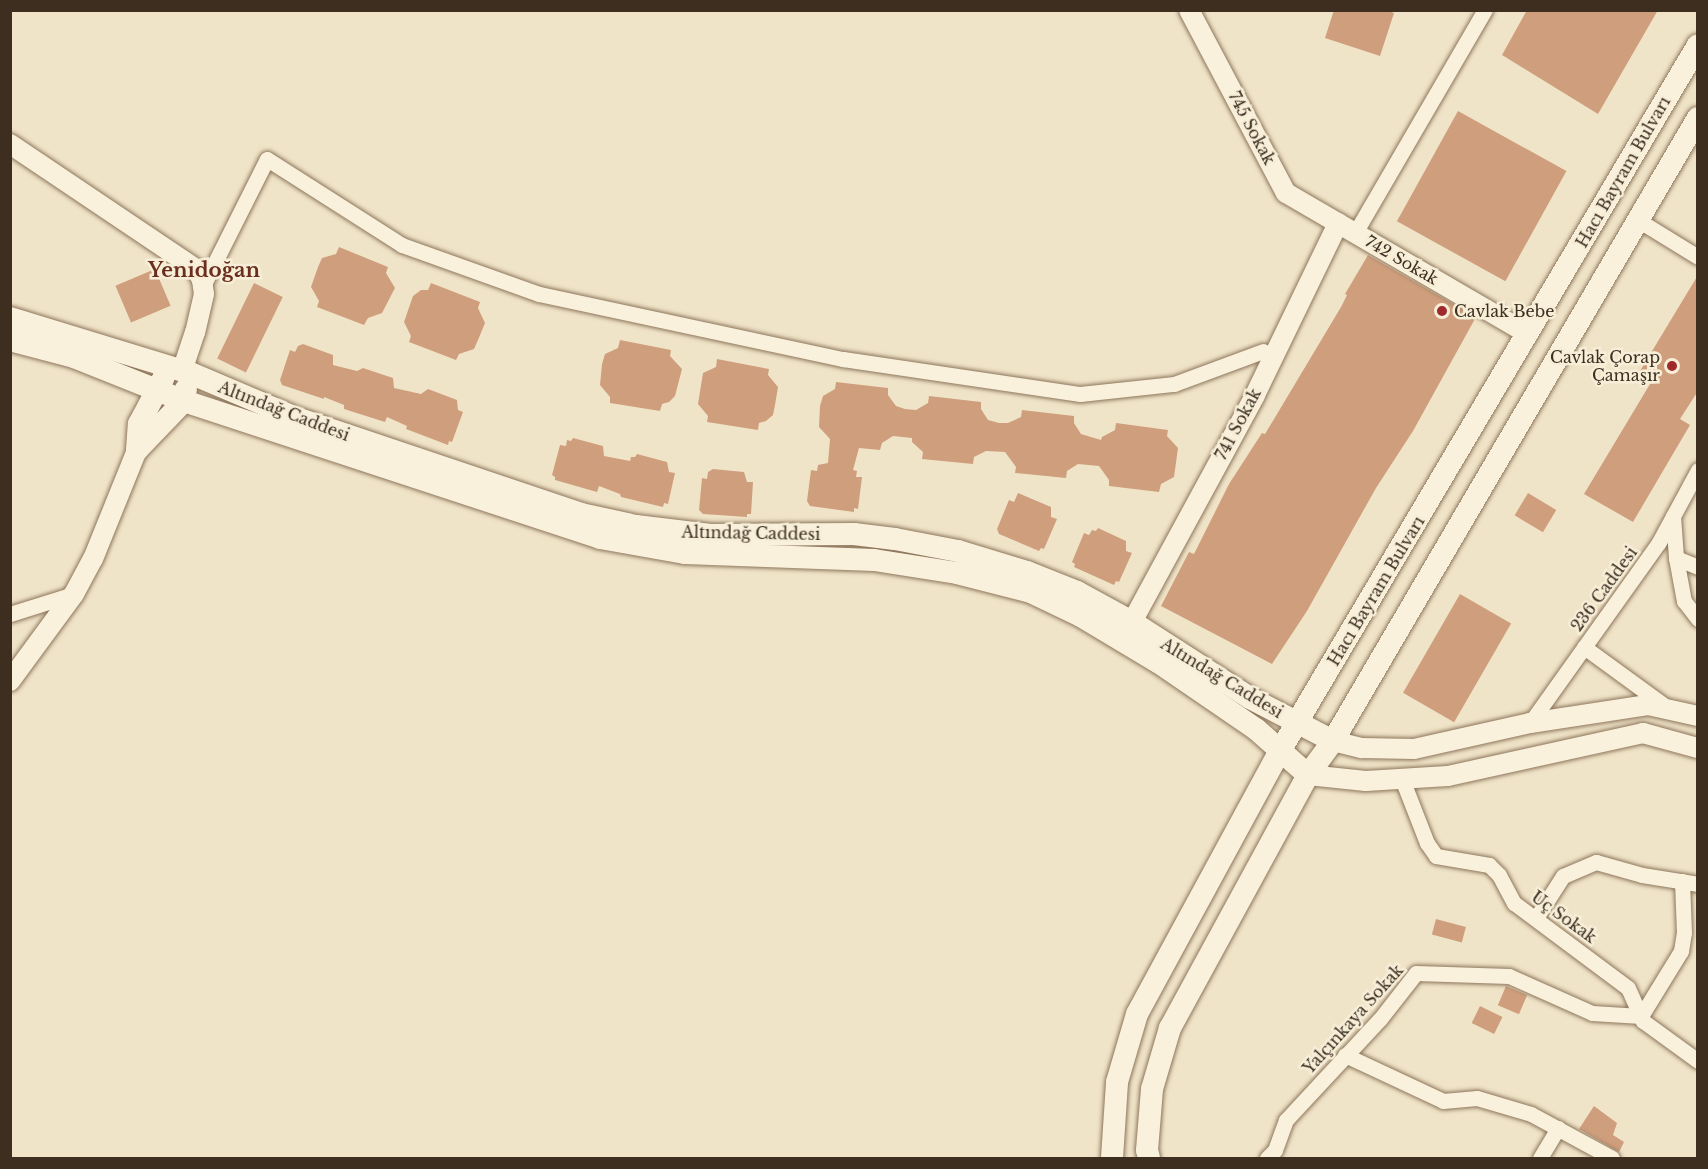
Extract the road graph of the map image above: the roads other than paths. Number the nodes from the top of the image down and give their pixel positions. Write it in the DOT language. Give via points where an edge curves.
graph roads {
  1 [pos="1189,10"];
  2 [pos="1485,10"];
  3 [pos="1698,45"];
  4 [pos="1698,118"];
  5 [pos="10,144"];
  6 [pos="1638,220"];
  7 [pos="1346,228"];
  8 [pos="1698,257"];
  9 [pos="203,286"];
  10 [pos="10,318"];
  11 [pos="1528,334"];
  12 [pos="10,340"];
  13 [pos="1263,351"];
  14 [pos="181,371"];
  15 [pos="156,389"];
  16 [pos="184,401"];
  17 [pos="137,450"];
  18 [pos="1698,470"];
  19 [pos="1673,516"];
  20 [pos="1676,558"];
  21 [pos="1698,567"];
  22 [pos="74,594"];
  23 [pos="10,614"];
  24 [pos="1698,619"];
  25 [pos="1132,622"];
  26 [pos="1584,647"];
  27 [pos="10,681"];
  28 [pos="1670,710"];
  29 [pos="1698,716"];
  30 [pos="1298,723"];
  31 [pos="1530,723"];
  32 [pos="1333,741"];
  33 [pos="1698,748"];
  34 [pos="1280,751"];
  35 [pos="1308,775"];
  36 [pos="1402,779"];
  37 [pos="1690,882"];
  38 [pos="1536,918"];
  39 [pos="1641,1016"];
  40 [pos="1345,1055"];
  41 [pos="1698,1061"];
  42 [pos="1558,1128"];
  43 [pos="1112,1158"];
  44 [pos="1149,1158"];
  45 [pos="1267,1158"];
  46 [pos="1540,1158"];
  47 [pos="1612,1158"];
  1 -- 7 [label="street, 745 Sokak" via="1286,193"];
  2 -- 7 [label="street"];
  3 -- 11 [label="main road, Hacı Bayram Bulvarı"];
  4 -- 6 [label="main road"];
  5 -- 9 [label="street" via="196,269"];
  6 -- 8 [label="street"];
  6 -- 32 [label="main road"];
  7 -- 11 [label="street, 742 Sokak"];
  7 -- 25 [label="street, 741 Sokak"];
  9 -- 13 [label="street" via="267,159 402,245 539,294 843,359 1080,394 1174,384"];
  9 -- 14 [label="street" via="201,310"];
  10 -- 14 [label="main road, Altındağ Caddesi"];
  11 -- 30 [label="main road, Hacı Bayram Bulvarı"];
  12 -- 15 [label="main road, Altındağ Caddesi" via="74,357"];
  14 -- 15 [label="main road"];
  14 -- 16 [label="main road"];
  14 -- 25 [label="main road, Altındağ Caddesi" via="296,418 581,514 684,532 854,534 920,542 958,550 1052,581"];
  15 -- 16 [label="main road, Altındağ Caddesi"];
  15 -- 17 [label="main road" via="139,424"];
  16 -- 17 [label="main road"];
  16 -- 34 [label="main road, Altındağ Caddesi" via="617,542 685,553 874,560 948,571 1031,592 1082,616 1158,662 1234,712"];
  17 -- 22 [label="street" via="93,559"];
  18 -- 19 [label="street, 236 Caddesi"];
  19 -- 20 [label="street"];
  19 -- 26 [label="street, 236 Caddesi" via="1659,542"];
  20 -- 21 [label="street"];
  20 -- 24 [label="street" via="1684,601"];
  22 -- 23 [label="street"];
  22 -- 27 [label="street"];
  25 -- 30 [label="main road, Altındağ Caddesi" via="1250,698"];
  26 -- 28 [label="street"];
  26 -- 31 [label="street, 236 Caddesi"];
  28 -- 29 [label="street"];
  28 -- 31 [label="street" via="1648,705"];
  30 -- 32 [label="main road, Altındağ Caddesi"];
  30 -- 34 [label="main road, Hacı Bayram Bulvarı"];
  31 -- 32 [label="street" via="1414,749 1362,748"];
  32 -- 35 [label="main road"];
  33 -- 36 [label="street" via="1643,733 1448,776"];
  34 -- 35 [label="main road, Altındağ Caddesi"];
  34 -- 43 [label="main road, Hacı Bayram Bulvarı" via="1137,1014 1117,1082"];
  35 -- 36 [label="street" via="1366,781"];
  35 -- 44 [label="main road" via="1170,1028 1152,1089"];
  36 -- 38 [label="street, Uç Sokak" via="1436,856 1489,865 1514,903"];
  37 -- 38 [label="street" via="1642,875 1596,862 1563,876"];
  37 -- 39 [label="street" via="1681,951"];
  38 -- 39 [label="street, Uç Sokak" via="1628,988"];
  39 -- 40 [label="street, Yalçınkaya Sokak" via="1592,1013 1509,976 1416,973"];
  39 -- 41 [label="street"];
  40 -- 42 [label="street" via="1443,1101 1477,1098 1531,1114"];
  40 -- 45 [label="street, Yalçınkaya Sokak" via="1286,1120 1275,1150"];
  42 -- 46 [label="street"];
  42 -- 47 [label="street"];
}
